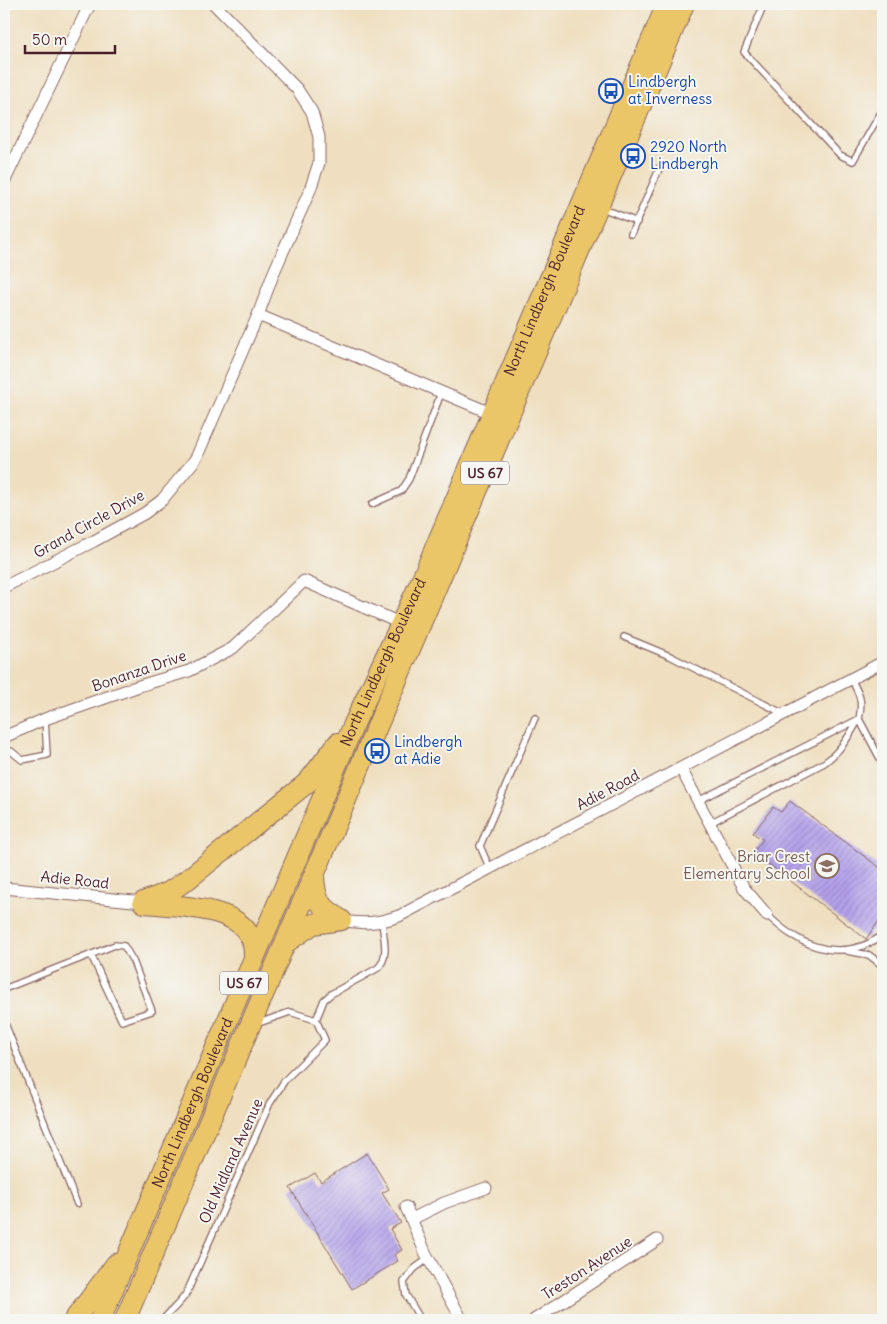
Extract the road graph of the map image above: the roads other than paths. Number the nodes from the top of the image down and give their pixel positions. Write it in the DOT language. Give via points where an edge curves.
graph roads {
  1 [pos="90,4"];
  2 [pos="214,4"];
  3 [pos="667,4"];
  4 [pos="684,4"];
  5 [pos="764,4"];
  6 [pos="883,109"];
  7 [pos="660,167"];
  8 [pos="4,182"];
  9 [pos="598,206"];
  10 [pos="636,222"];
  11 [pos="631,234"];
  12 [pos="258,315"];
  13 [pos="441,393"];
  14 [pos="492,414"];
  15 [pos="372,504"];
  16 [pos="4,587"];
  17 [pos="402,624"];
  18 [pos="624,637"];
  19 [pos="883,662"];
  20 [pos="851,679"];
  21 [pos="785,715"];
  22 [pos="536,718"];
  23 [pos="45,719"];
  24 [pos="860,719"];
  25 [pos="354,724"];
  26 [pos="4,737"];
  27 [pos="4,751"];
  28 [pos="883,764"];
  29 [pos="682,769"];
  30 [pos="698,801"];
  31 [pos="710,823"];
  32 [pos="490,869"];
  33 [pos="314,877"];
  34 [pos="4,888"];
  35 [pos="143,902"];
  36 [pos="767,915"];
  37 [pos="341,920"];
  38 [pos="382,921"];
  39 [pos="883,935"];
  40 [pos="287,942"];
  41 [pos="845,951"];
  42 [pos="91,955"];
  43 [pos="254,959"];
  44 [pos="883,966"];
  45 [pos="4,989"];
  46 [pos="316,1020"];
  47 [pos="4,1021"];
  48 [pos="252,1025"];
  49 [pos="486,1188"];
  50 [pos="76,1204"];
  51 [pos="406,1207"];
  52 [pos="412,1219"];
  53 [pos="657,1240"];
  54 [pos="133,1243"];
  55 [pos="429,1258"];
  56 [pos="127,1318"];
  57 [pos="74,1320"];
  58 [pos="100,1320"];
  59 [pos="163,1320"];
  60 [pos="421,1320"];
  61 [pos="462,1320"];
  62 [pos="534,1320"];
  1 -- 8 [label="street"];
  2 -- 12 [label="street, Grand Circle Drive" via="296,89 312,112 320,137 319,163 310,190"];
  3 -- 14 [label="highway, North Lindbergh Boulevard / US 67"];
  4 -- 9 [label="highway, North Lindbergh Boulevard / US 67"];
  5 -- 6 [label="lane" via="744,52 840,155 853,160"];
  7 -- 10 [label="lane"];
  9 -- 10 [label="lane"];
  9 -- 33 [label="highway, North Lindbergh Boulevard / US 67"];
  10 -- 11 [label="lane"];
  12 -- 13 [label="street"];
  12 -- 16 [label="street, Grand Circle Drive" via="197,456 162,500 136,519"];
  13 -- 14 [label="street"];
  13 -- 15 [label="lane" via="409,479 400,491"];
  14 -- 17 [label="highway, North Lindbergh Boulevard / US 67"];
  17 -- 23 [label="street, Bonanza Drive" via="304,581 233,648 189,672"];
  17 -- 25 [label="highway, North Lindbergh Boulevard / US 67"];
  18 -- 21 [label="lane" via="670,656"];
  19 -- 20 [label="street, Adie Road"];
  20 -- 21 [label="street, Adie Road"];
  20 -- 24 [label="lane" via="862,705"];
  21 -- 29 [label="street, Adie Road"];
  22 -- 32 [label="lane" via="480,846"];
  23 -- 26 [label="street, Bonanza Drive"];
  23 -- 27 [label="lane" via="47,755 22,760 11,751"];
  24 -- 28 [label="lane"];
  24 -- 30 [label="lane"];
  24 -- 31 [label="lane" via="835,756 824,764"];
  25 -- 35 [label="highway" via="308,782 188,879 169,892"];
  25 -- 43 [label="highway, North Lindbergh Boulevard / US 67"];
  29 -- 30 [label="street"];
  29 -- 32 [label="street, Adie Road"];
  30 -- 31 [label="street"];
  31 -- 36 [label="street" via="744,888"];
  32 -- 38 [label="street, Adie Road" via="399,916"];
  33 -- 37 [label="highway" via="315,893 321,906"];
  33 -- 40 [label="highway, North Lindbergh Boulevard / US 67"];
  34 -- 35 [label="street, Adie Road"];
  35 -- 43 [label="highway" via="206,910 225,916 248,933"];
  36 -- 41 [label="lane" via="791,935 818,949"];
  37 -- 38 [label="street, Adie Road" via="363,924"];
  37 -- 40 [label="highway" via="313,924"];
  38 -- 46 [label="lane" via="386,955 383,963 331,994 324,1000"];
  39 -- 41 [label="lane" via="874,942"];
  40 -- 48 [label="highway, North Lindbergh Boulevard / US 67"];
  41 -- 44 [label="lane" via="869,955"];
  42 -- 42 [label="lane" via="115,945 124,946 152,1011 122,1022"];
  42 -- 45 [label="lane"];
  43 -- 54 [label="highway, North Lindbergh Boulevard / US 67"];
  46 -- 48 [label="lane" via="290,1012"];
  46 -- 59 [label="lane, Old Midland Avenue" via="325,1040 285,1080 270,1103 183,1301"];
  47 -- 50 [label="lane"];
  48 -- 56 [label="highway, North Lindbergh Boulevard / US 67"];
  49 -- 52 [label="street"];
  51 -- 52 [label="street"];
  52 -- 55 [label="street"];
  53 -- 62 [label="street, Treston Avenue"];
  54 -- 57 [label="highway"];
  54 -- 58 [label="highway, North Lindbergh Boulevard / US 67"];
  55 -- 60 [label="lane" via="404,1282 406,1295"];
  55 -- 61 [label="street"];
}
